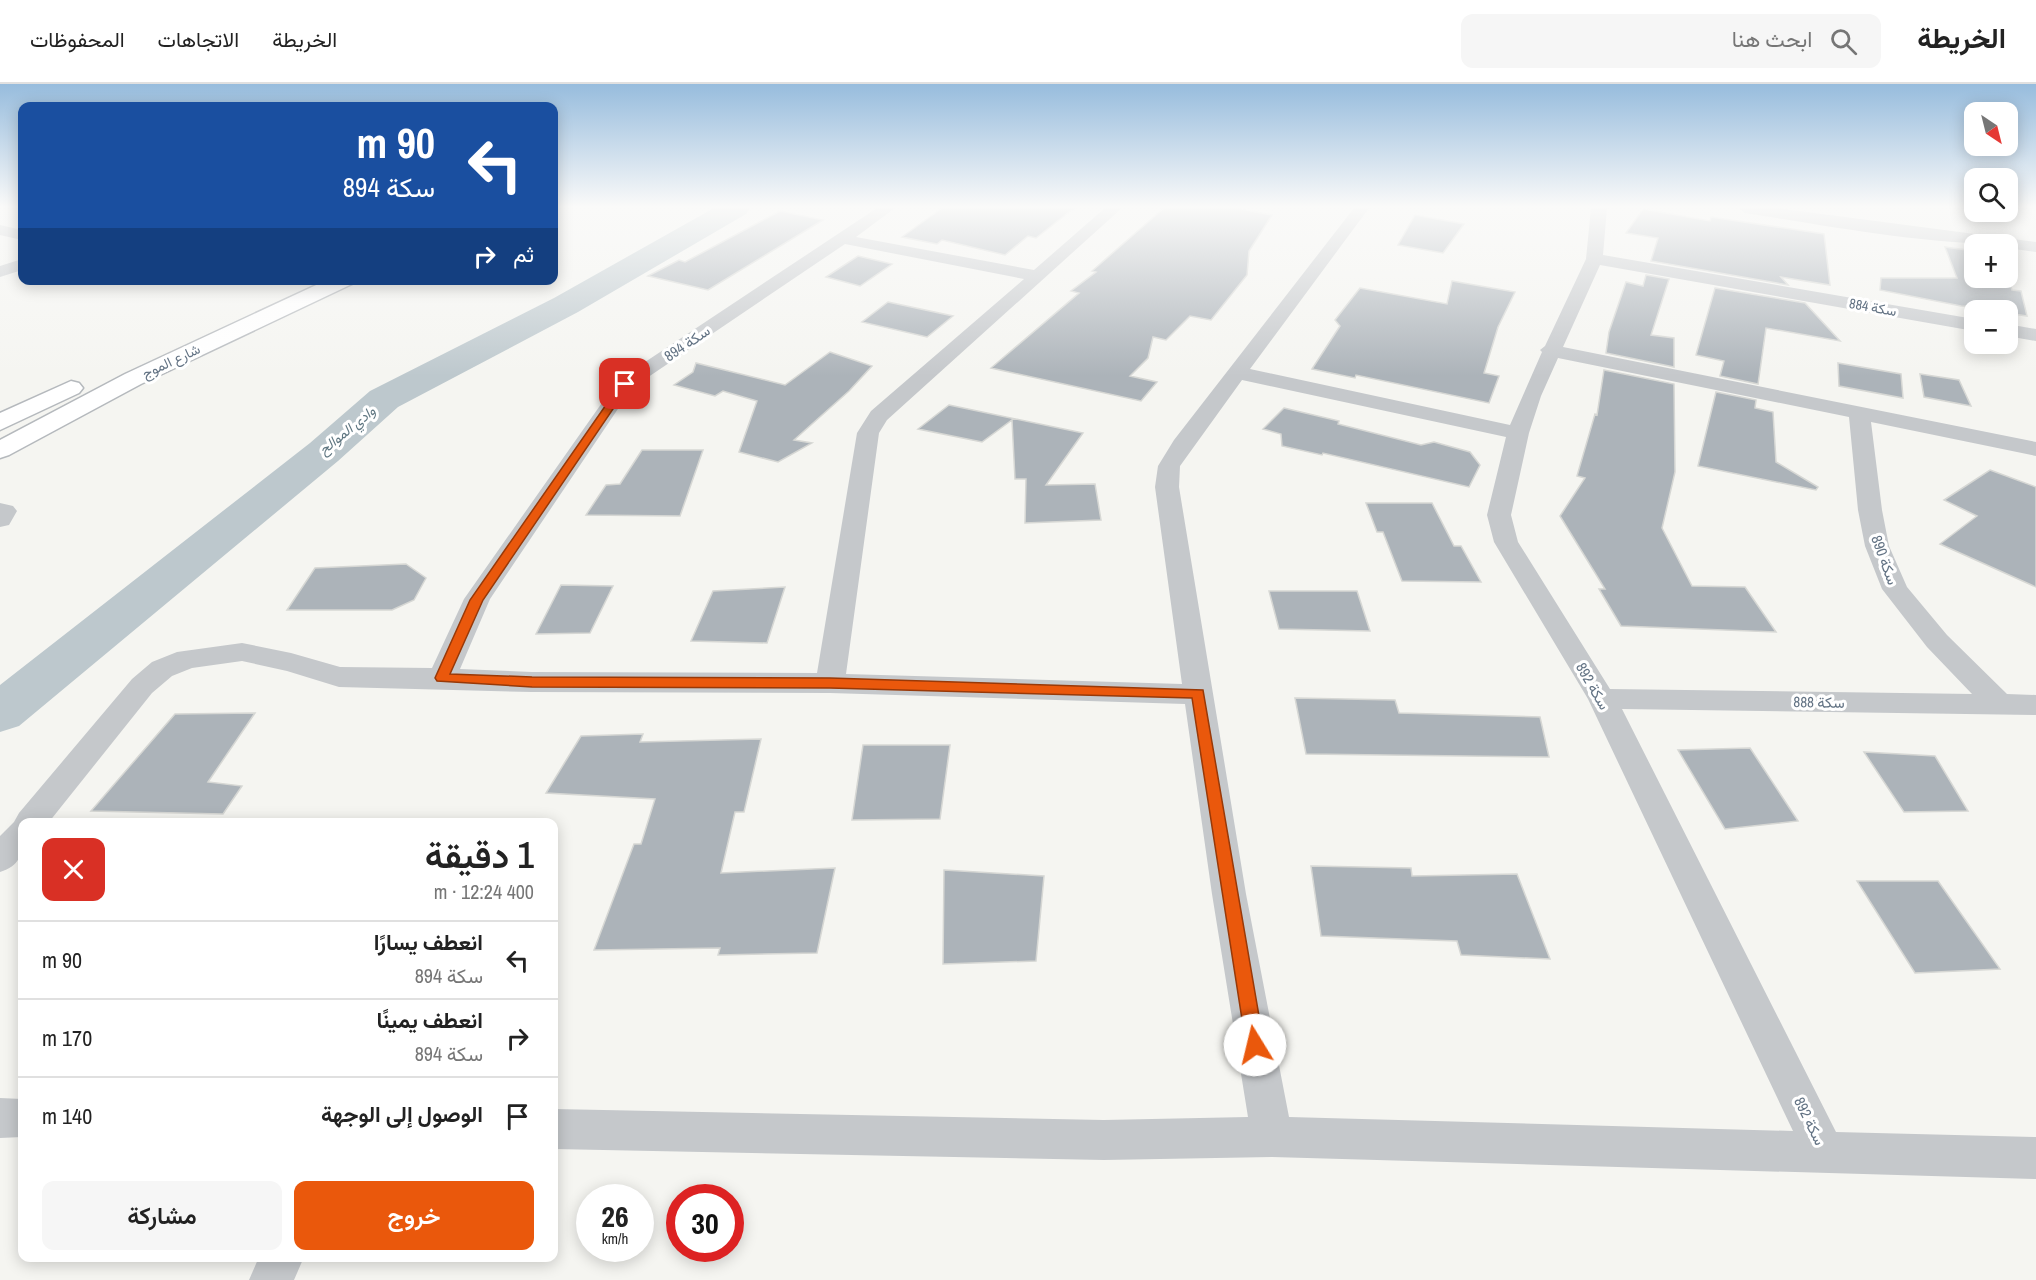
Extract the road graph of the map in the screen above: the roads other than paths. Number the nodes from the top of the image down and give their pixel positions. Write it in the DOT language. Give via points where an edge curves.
graph roads {
  1 [pos="806,264"];
  2 [pos="972,264"];
  3 [pos="1050,264"];
  4 [pos="1316,264"];
  5 [pos="1592,264"];
  6 [pos="1622,264"];
  7 [pos="18,265"];
  8 [pos="0,272"];
  9 [pos="1036,276"];
  10 [pos="297,285"];
  11 [pos="334,285"];
  12 [pos="1964,323"];
  13 [pos="2018,332"];
  14 [pos="2036,335"];
  15 [pos="1550,350"];
  16 [pos="1238,373"];
  17 [pos="1859,414"];
  18 [pos="0,423"];
  19 [pos="1518,433"];
  20 [pos="2036,449"];
  21 [pos="0,450"];
  22 [pos="0,510"];
  23 [pos="0,520"];
  24 [pos="442,678"];
  25 [pos="830,683"];
  26 [pos="1198,694"];
  27 [pos="1602,699"];
  28 [pos="1999,704"];
  29 [pos="2036,705"];
  30 [pos="33,818"];
  31 [pos="18,837"];
  32 [pos="0,859"];
  33 [pos="0,1118"];
  34 [pos="18,1118"];
  35 [pos="558,1129"];
  36 [pos="1272,1137"];
  37 [pos="1825,1153"];
  38 [pos="2036,1158"];
  39 [pos="280,1262"];
  40 [pos="271,1280"];
  1 -- 24 [label="street, سكة 894" via="625,384 477,600"];
  2 -- 9 [label="street"];
  3 -- 9 [label="street"];
  4 -- 16 [label="street"];
  5 -- 15 [label="street, سكة 892"];
  6 -- 12 [label="street, سكة 884"];
  7 -- 8 [label="street"];
  9 -- 25 [label="street" via="879,416 868,433"];
  10 -- 18 [label="main road, شارع الموج"];
  11 -- 21 [label="main road, شارع الموج" via="133,379"];
  13 -- 14 [label="street"];
  15 -- 17 [label="street"];
  15 -- 19 [label="street, سكة 892"];
  16 -- 19 [label="street"];
  16 -- 26 [label="street" via="1182,445 1170,466 1167,487"];
  17 -- 20 [label="street"];
  17 -- 28 [label="street, سكة 890" via="1877,546 1895,589 1937,641"];
  19 -- 27 [label="street, سكة 892" via="1499,515 1501,528"];
  22 -- 23 [label="street" via="5,511"];
  24 -- 25 [label="street"];
  24 -- 30 [label="street" via="339,677 242,652 187,659 162,669 142,687"];
  25 -- 26 [label="street"];
  26 -- 36 [label="street"];
  27 -- 28 [label="street, سكة 888"];
  27 -- 37 [label="street, سكة 892"];
  28 -- 29 [label="street, سكة 888"];
  31 -- 32 [label="street"];
  33 -- 34 [label="street"];
  35 -- 36 [label="street" via="1104,1140"];
  36 -- 37 [label="street"];
  37 -- 38 [label="street"];
  39 -- 40 [label="street"];
}
